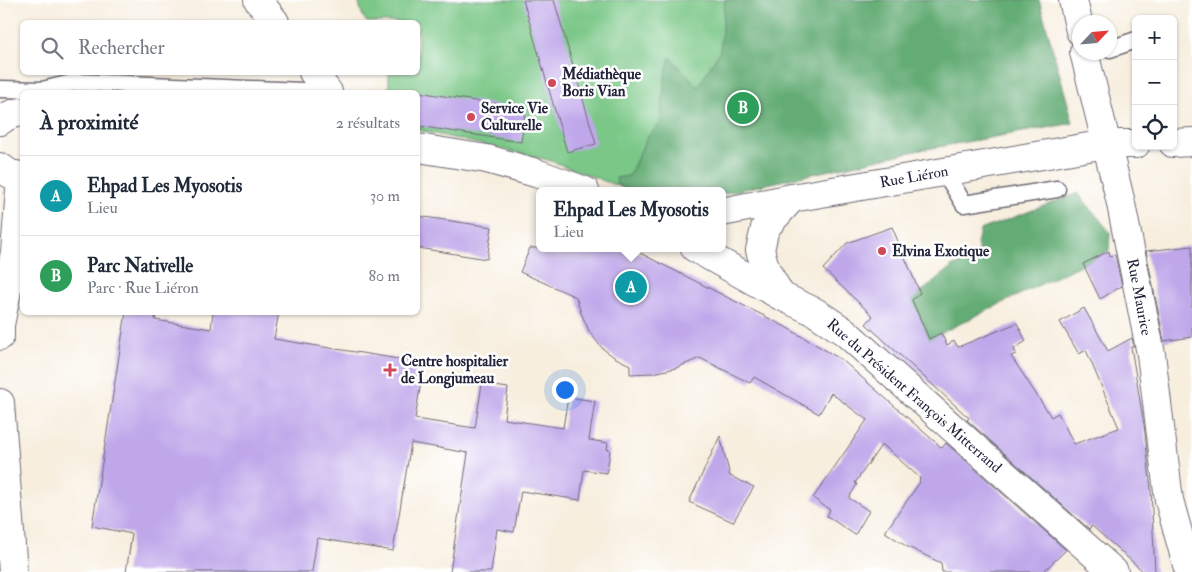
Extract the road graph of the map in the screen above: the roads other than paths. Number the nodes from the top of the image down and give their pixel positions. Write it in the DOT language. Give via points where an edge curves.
graph roads {
  1 [pos="258,0"];
  2 [pos="1073,0"];
  3 [pos="1076,15"];
  4 [pos="273,20"];
  5 [pos="1132,41"];
  6 [pos="1117,46"];
  7 [pos="1096,60"];
  8 [pos="323,86"];
  9 [pos="0,89"];
  10 [pos="21,90"];
  11 [pos="46,90"];
  12 [pos="20,112"];
  13 [pos="0,121"];
  14 [pos="1192,142"];
  15 [pos="1177,143"];
  16 [pos="1106,144"];
  17 [pos="1132,144"];
  18 [pos="420,148"];
  19 [pos="944,171"];
  20 [pos="14,173"];
  21 [pos="573,187"];
  22 [pos="1056,189"];
  23 [pos="792,198"];
  24 [pos="726,211"];
  25 [pos="702,252"];
  26 [pos="781,296"];
  27 [pos="0,336"];
  28 [pos="0,403"];
  29 [pos="1182,544"];
  30 [pos="13,572"];
  31 [pos="1114,572"];
  32 [pos="1175,572"];
  33 [pos="1190,572"];
  1 -- 4 [label="main road"];
  2 -- 3 [label="main road"];
  5 -- 6 [label="lane"];
  7 -- 16 [label="main road, Rue Maurice"];
  8 -- 11 [label="lane" via="76,82"];
  9 -- 10 [label="lane"];
  12 -- 13 [label="main road"];
  14 -- 15 [label="main road"];
  16 -- 17 [label="main road, Rue Liéron"];
  16 -- 19 [label="main road, Rue Liéron"];
  16 -- 29 [label="main road, Rue Maurice" via="1151,354 1169,500"];
  18 -- 21 [label="main road" via="487,159"];
  19 -- 22 [label="lane" via="964,204"];
  19 -- 23 [label="main road, Rue Liéron"];
  20 -- 27 [label="main road" via="14,252"];
  23 -- 24 [label="main road, Rue Liéron"];
  23 -- 26 [label="main road" via="765,228 760,250 766,270"];
  25 -- 26 [label="main road, Rue du Président François Mitterrand"];
  26 -- 31 [label="main road, Rue du Président François Mitterrand" via="815,312 845,332"];
  28 -- 30 [label="main road"];
  29 -- 32 [label="main road"];
  29 -- 33 [label="main road, Rue Maurice"];
}
